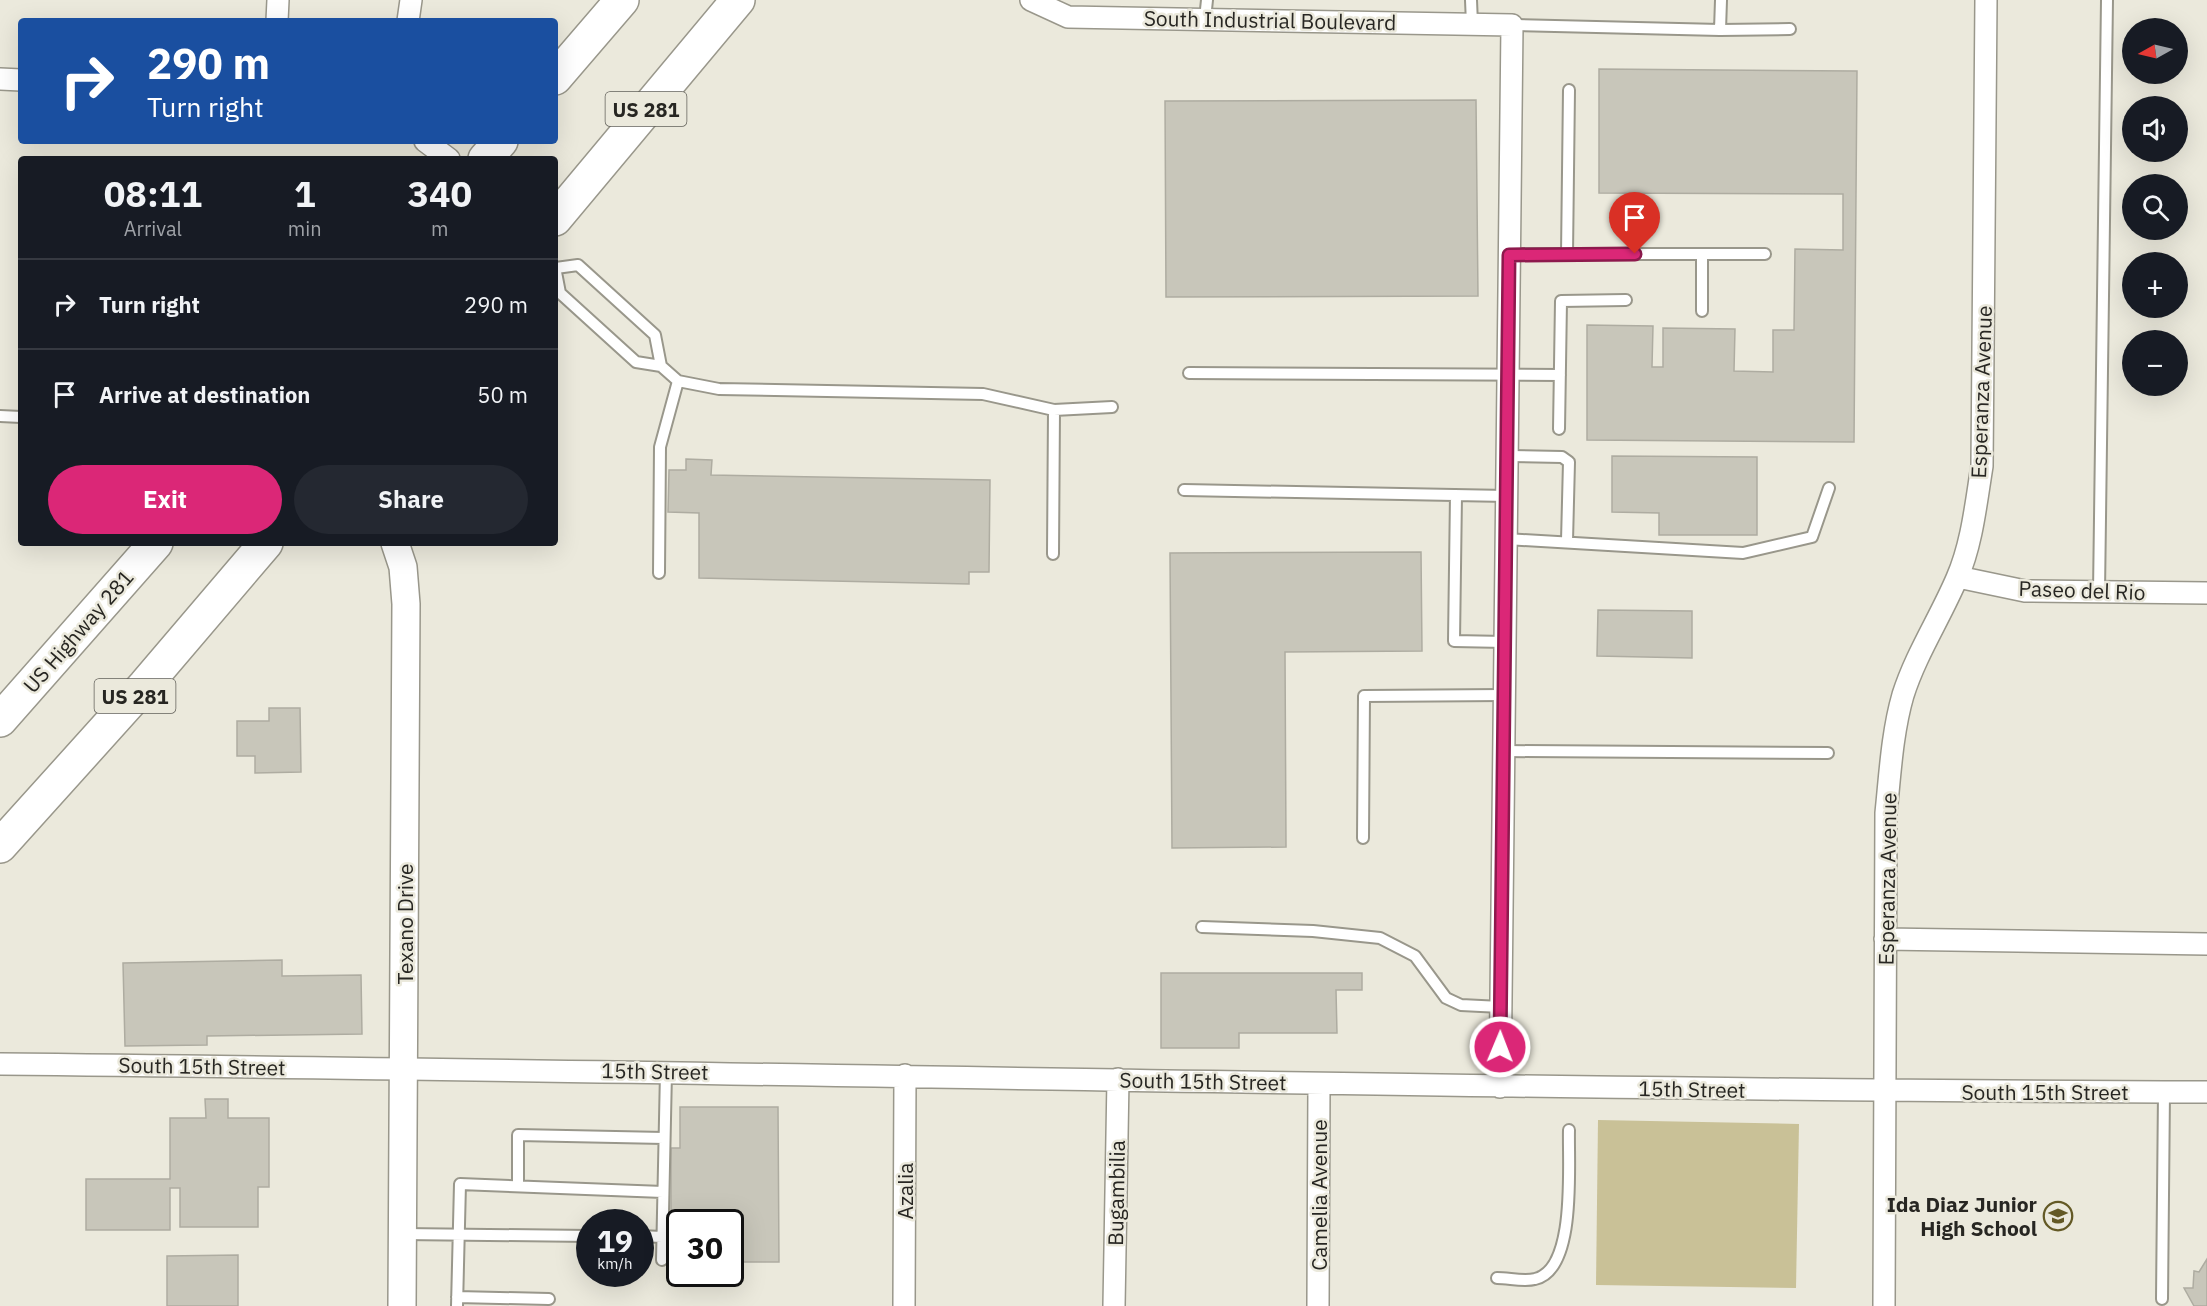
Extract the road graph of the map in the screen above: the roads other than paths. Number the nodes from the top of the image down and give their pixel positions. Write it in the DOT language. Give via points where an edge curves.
graph roads {
  1 [pos="278,0"];
  2 [pos="411,0"];
  3 [pos="622,0"];
  4 [pos="738,0"];
  5 [pos="1031,0"];
  6 [pos="1472,0"];
  7 [pos="1722,0"];
  8 [pos="1986,0"];
  9 [pos="2107,0"];
  10 [pos="1206,10"];
  11 [pos="277,18"];
  12 [pos="408,18"];
  13 [pos="1473,24"];
  14 [pos="1512,25"];
  15 [pos="1790,28"];
  16 [pos="1720,30"];
  17 [pos="558,75"];
  18 [pos="0,80"];
  19 [pos="18,80"];
  20 [pos="1569,90"];
  21 [pos="429,144"];
  22 [pos="498,144"];
  23 [pos="445,156"];
  24 [pos="488,156"];
  25 [pos="558,215"];
  26 [pos="1567,254"];
  27 [pos="1702,254"];
  28 [pos="1765,254"];
  29 [pos="1509,255"];
  30 [pos="558,268"];
  31 [pos="558,280"];
  32 [pos="1626,300"];
  33 [pos="1702,311"];
  34 [pos="661,366"];
  35 [pos="1189,374"];
  36 [pos="1508,375"];
  37 [pos="1560,375"];
  38 [pos="678,381"];
  39 [pos="1112,407"];
  40 [pos="1054,410"];
  41 [pos="0,416"];
  42 [pos="18,417"];
  43 [pos="1559,429"];
  44 [pos="1507,456"];
  45 [pos="1829,488"];
  46 [pos="1185,490"];
  47 [pos="1456,495"];
  48 [pos="1507,496"];
  49 [pos="1506,539"];
  50 [pos="1567,541"];
  51 [pos="153,546"];
  52 [pos="263,546"];
  53 [pos="396,546"];
  54 [pos="1053,554"];
  55 [pos="659,573"];
  56 [pos="1958,577"];
  57 [pos="2098,592"];
  58 [pos="2207,593"];
  59 [pos="1505,642"];
  60 [pos="1504,695"];
  61 [pos="0,720"];
  62 [pos="1504,751"];
  63 [pos="1828,753"];
  64 [pos="1364,838"];
  65 [pos="0,846"];
  66 [pos="1202,927"];
  67 [pos="1885,939"];
  68 [pos="2207,944"];
  69 [pos="1501,1007"];
  70 [pos="0,1064"];
  71 [pos="404,1068"];
  72 [pos="666,1072"];
  73 [pos="905,1075"];
  74 [pos="1118,1079"];
  75 [pos="1319,1084"];
  76 [pos="1500,1087"];
  77 [pos="1884,1091"];
  78 [pos="2164,1092"];
  79 [pos="2207,1092"];
  80 [pos="1569,1130"];
  81 [pos="664,1138"];
  82 [pos="518,1186"];
  83 [pos="663,1192"];
  84 [pos="402,1234"];
  85 [pos="458,1235"];
  86 [pos="576,1236"];
  87 [pos="654,1237"];
  88 [pos="662,1237"];
  89 [pos="662,1260"];
  90 [pos="1497,1278"];
  91 [pos="549,1299"];
  92 [pos="2162,1299"];
  93 [pos="457,1302"];
  94 [pos="402,1306"];
  95 [pos="904,1306"];
  96 [pos="1114,1306"];
  97 [pos="1318,1306"];
  98 [pos="1884,1306"];
  1 -- 11 [label="street"];
  2 -- 12 [label="street"];
  3 -- 17 [label="main road"];
  4 -- 25 [label="main road, US 281"];
  5 -- 10 [label="street, South Industrial Boulevard" via="1068,16"];
  6 -- 13 [label="lane"];
  7 -- 16 [label="lane"];
  8 -- 56 [label="street, Esperanza Avenue" via="1982,466 1975,515"];
  9 -- 57 [label="lane"];
  10 -- 13 [label="street, South Industrial Boulevard"];
  13 -- 14 [label="street, South Industrial Boulevard"];
  14 -- 16 [label="lane"];
  14 -- 29 [label="street"];
  15 -- 16 [label="lane"];
  18 -- 19 [label="street"];
  20 -- 26 [label="lane"];
  21 -- 23 [label="street"];
  22 -- 24 [label="main road"];
  26 -- 27 [label="lane"];
  26 -- 29 [label="lane"];
  27 -- 28 [label="lane"];
  27 -- 33 [label="lane"];
  29 -- 36 [label="street"];
  30 -- 34 [label="lane" via="578,265 655,335"];
  31 -- 34 [label="lane" via="560,293 636,362"];
  32 -- 37 [label="lane" via="1562,301"];
  34 -- 38 [label="lane"];
  35 -- 36 [label="lane"];
  36 -- 37 [label="lane"];
  36 -- 44 [label="street"];
  37 -- 43 [label="lane"];
  38 -- 40 [label="lane" via="719,389 983,394"];
  38 -- 55 [label="lane" via="660,447"];
  39 -- 40 [label="lane"];
  40 -- 54 [label="lane"];
  41 -- 42 [label="lane"];
  44 -- 48 [label="street"];
  44 -- 50 [label="lane" via="1562,457 1569,462"];
  45 -- 50 [label="lane" via="1812,537 1743,553"];
  46 -- 47 [label="lane"];
  47 -- 48 [label="lane"];
  47 -- 59 [label="lane" via="1454,641"];
  48 -- 49 [label="street"];
  49 -- 50 [label="lane"];
  49 -- 59 [label="street"];
  51 -- 61 [label="main road, US Highway 281"];
  52 -- 65 [label="main road, US 281"];
  53 -- 71 [label="street, Texano Drive" via="403,567 406,604"];
  56 -- 57 [label="street, Paseo del Rio" via="2025,591"];
  56 -- 67 [label="street, Esperanza Avenue" via="1923,644 1903,697 1886,813"];
  57 -- 58 [label="street, Paseo del Rio"];
  59 -- 60 [label="street"];
  60 -- 62 [label="street"];
  60 -- 64 [label="lane" via="1364,696"];
  62 -- 63 [label="lane"];
  62 -- 69 [label="street"];
  66 -- 69 [label="lane" via="1380,938 1415,956 1446,998 1461,1005"];
  67 -- 68 [label="street"];
  67 -- 77 [label="street, Esperanza Avenue"];
  69 -- 76 [label="street"];
  70 -- 71 [label="street, South 15th Street"];
  71 -- 72 [label="street, 15th Street"];
  71 -- 84 [label="street, Texano Drive"];
  72 -- 73 [label="street, 15th Street"];
  72 -- 81 [label="lane"];
  73 -- 74 [label="street, South 15th Street"];
  73 -- 95 [label="street, Azalia"];
  74 -- 75 [label="street, South 15th Street"];
  74 -- 96 [label="street, Bugambilia"];
  75 -- 76 [label="street, South 15th Street"];
  75 -- 97 [label="street, Camelia Avenue"];
  76 -- 77 [label="street, 15th Street"];
  77 -- 78 [label="street, South 15th Street"];
  77 -- 98 [label="street, Esperanza Avenue"];
  78 -- 79 [label="street, South 15th Street"];
  78 -- 92 [label="lane"];
  80 -- 90 [label="lane" via="1566,1240 1553,1269 1536,1279"];
  81 -- 82 [label="lane" via="518,1135"];
  81 -- 83 [label="lane"];
  82 -- 83 [label="lane"];
  82 -- 85 [label="lane" via="460,1184"];
  83 -- 88 [label="lane"];
  84 -- 85 [label="lane"];
  84 -- 94 [label="street, Texano Drive"];
  85 -- 86 [label="lane"];
  85 -- 93 [label="lane"];
  87 -- 88 [label="lane"];
  88 -- 89 [label="lane"];
  91 -- 93 [label="lane"];
}
